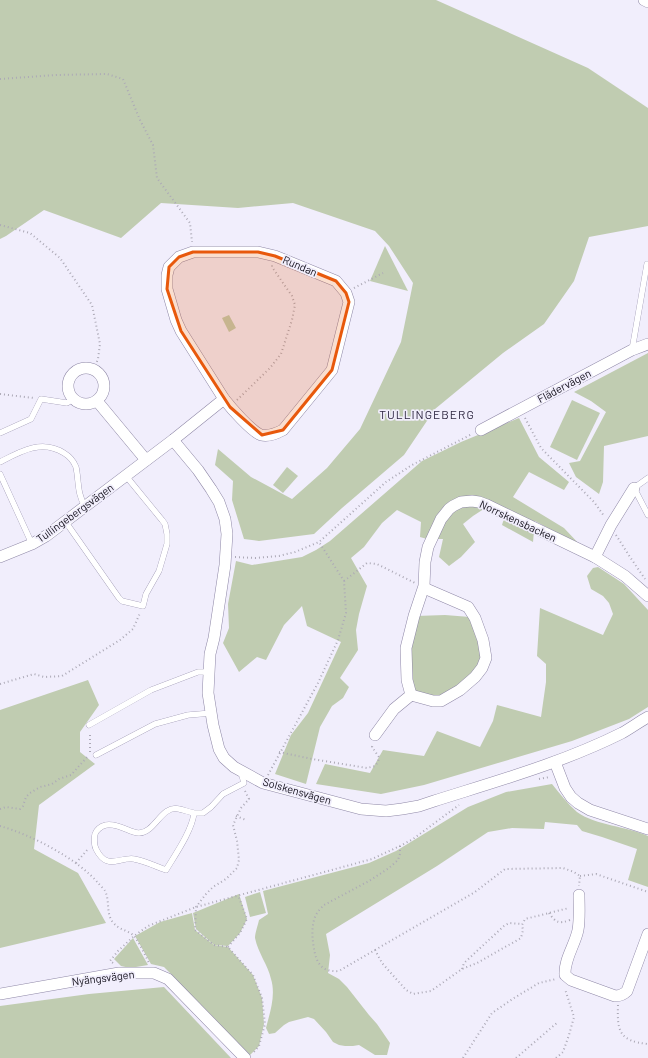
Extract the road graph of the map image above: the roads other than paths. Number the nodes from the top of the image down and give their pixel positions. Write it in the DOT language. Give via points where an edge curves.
graph roads {
  1 [pos="644,0"];
  2 [pos="648,2"];
  3 [pos="647,264"];
  4 [pos="648,344"];
  5 [pos="632,350"];
  6 [pos="73,399"];
  7 [pos="97,401"];
  8 [pos="227,403"];
  9 [pos="481,430"];
  10 [pos="0,434"];
  11 [pos="173,440"];
  12 [pos="146,460"];
  13 [pos="0,462"];
  14 [pos="0,474"];
  15 [pos="126,476"];
  16 [pos="648,478"];
  17 [pos="634,488"];
  18 [pos="85,506"];
  19 [pos="648,515"];
  20 [pos="65,521"];
  21 [pos="32,544"];
  22 [pos="0,557"];
  23 [pos="595,558"];
  24 [pos="424,588"];
  25 [pos="648,596"];
  26 [pos="210,672"];
  27 [pos="410,695"];
  28 [pos="212,713"];
  29 [pos="648,717"];
  30 [pos="89,725"];
  31 [pos="375,735"];
  32 [pos="96,755"];
  33 [pos="555,762"];
  34 [pos="241,772"];
  35 [pos="194,813"];
  36 [pos="648,829"];
  37 [pos="579,901"];
  38 [pos="648,934"];
  39 [pos="0,994"];
  40 [pos="248,1056"];
  1 -- 2 [label="street"];
  3 -- 5 [label="lane"];
  4 -- 5 [label="street, Flädervägen"];
  5 -- 9 [label="street, Flädervägen"];
  6 -- 7 [label="street" via="87,404"];
  6 -- 7 [label="street" via="68,389 69,378 76,370 87,367 94,369 103,378 104,390"];
  6 -- 10 [label="lane" via="67,403 41,399 32,419"];
  7 -- 12 [label="street"];
  8 -- 8 [label="street, Rundan" via="176,320 167,289 167,275 169,267 178,257 192,252 258,252 275,256 336,282 346,292 349,302 332,370 283,430 262,435 251,428"];
  8 -- 11 [label="street, Tullingebergsvägen"];
  11 -- 12 [label="street, Tullingebergsvägen"];
  11 -- 26 [label="street, Solskensvägen" via="198,470 219,502 226,519 226,557 210,654"];
  12 -- 15 [label="street, Tullingebergsvägen"];
  13 -- 18 [label="lane" via="22,451 45,446 58,449 68,455 75,465 80,499"];
  14 -- 21 [label="lane"];
  15 -- 18 [label="street, Tullingebergsvägen"];
  15 -- 20 [label="lane" via="165,524 167,534 167,544 159,570 146,594 143,606 119,598"];
  16 -- 17 [label="lane"];
  17 -- 19 [label="lane"];
  17 -- 23 [label="street" via="611,525"];
  18 -- 20 [label="street, Tullingebergsvägen"];
  20 -- 21 [label="street, Tullingebergsvägen"];
  21 -- 22 [label="street, Tullingebergsvägen"];
  23 -- 24 [label="street, Norrskensbacken" via="487,505 466,501 453,506 441,519 428,547"];
  23 -- 25 [label="street, Norrskensbacken" via="625,576"];
  24 -- 27 [label="street, Norrskensbacken" via="406,648"];
  24 -- 27 [label="street" via="468,607 483,640 486,658 475,677 441,701"];
  26 -- 28 [label="street, Solskensvägen" via="208,693"];
  26 -- 30 [label="lane" via="198,672 151,690"];
  27 -- 31 [label="street" via="394,709"];
  28 -- 32 [label="lane" via="188,715 155,724"];
  28 -- 34 [label="street, Solskensvägen" via="219,749 224,758"];
  29 -- 33 [label="street, Solskensvägen" via="596,745"];
  33 -- 34 [label="street, Solskensvägen" via="419,806 386,811 361,809 263,783"];
  33 -- 36 [label="street" via="565,788 586,809"];
  34 -- 35 [label="lane" via="244,783 222,794 202,813"];
  35 -- 35 [label="lane" via="178,808 170,810 145,832 137,833 114,824 105,825 98,828 95,834 95,846 99,854 111,862 131,859 166,870 193,821"];
  37 -- 38 [label="street" via="578,930 565,970 565,975 571,980 618,996 624,994"];
  39 -- 40 [label="street, Nyängsvägen" via="119,973 154,973 168,979"];
}
